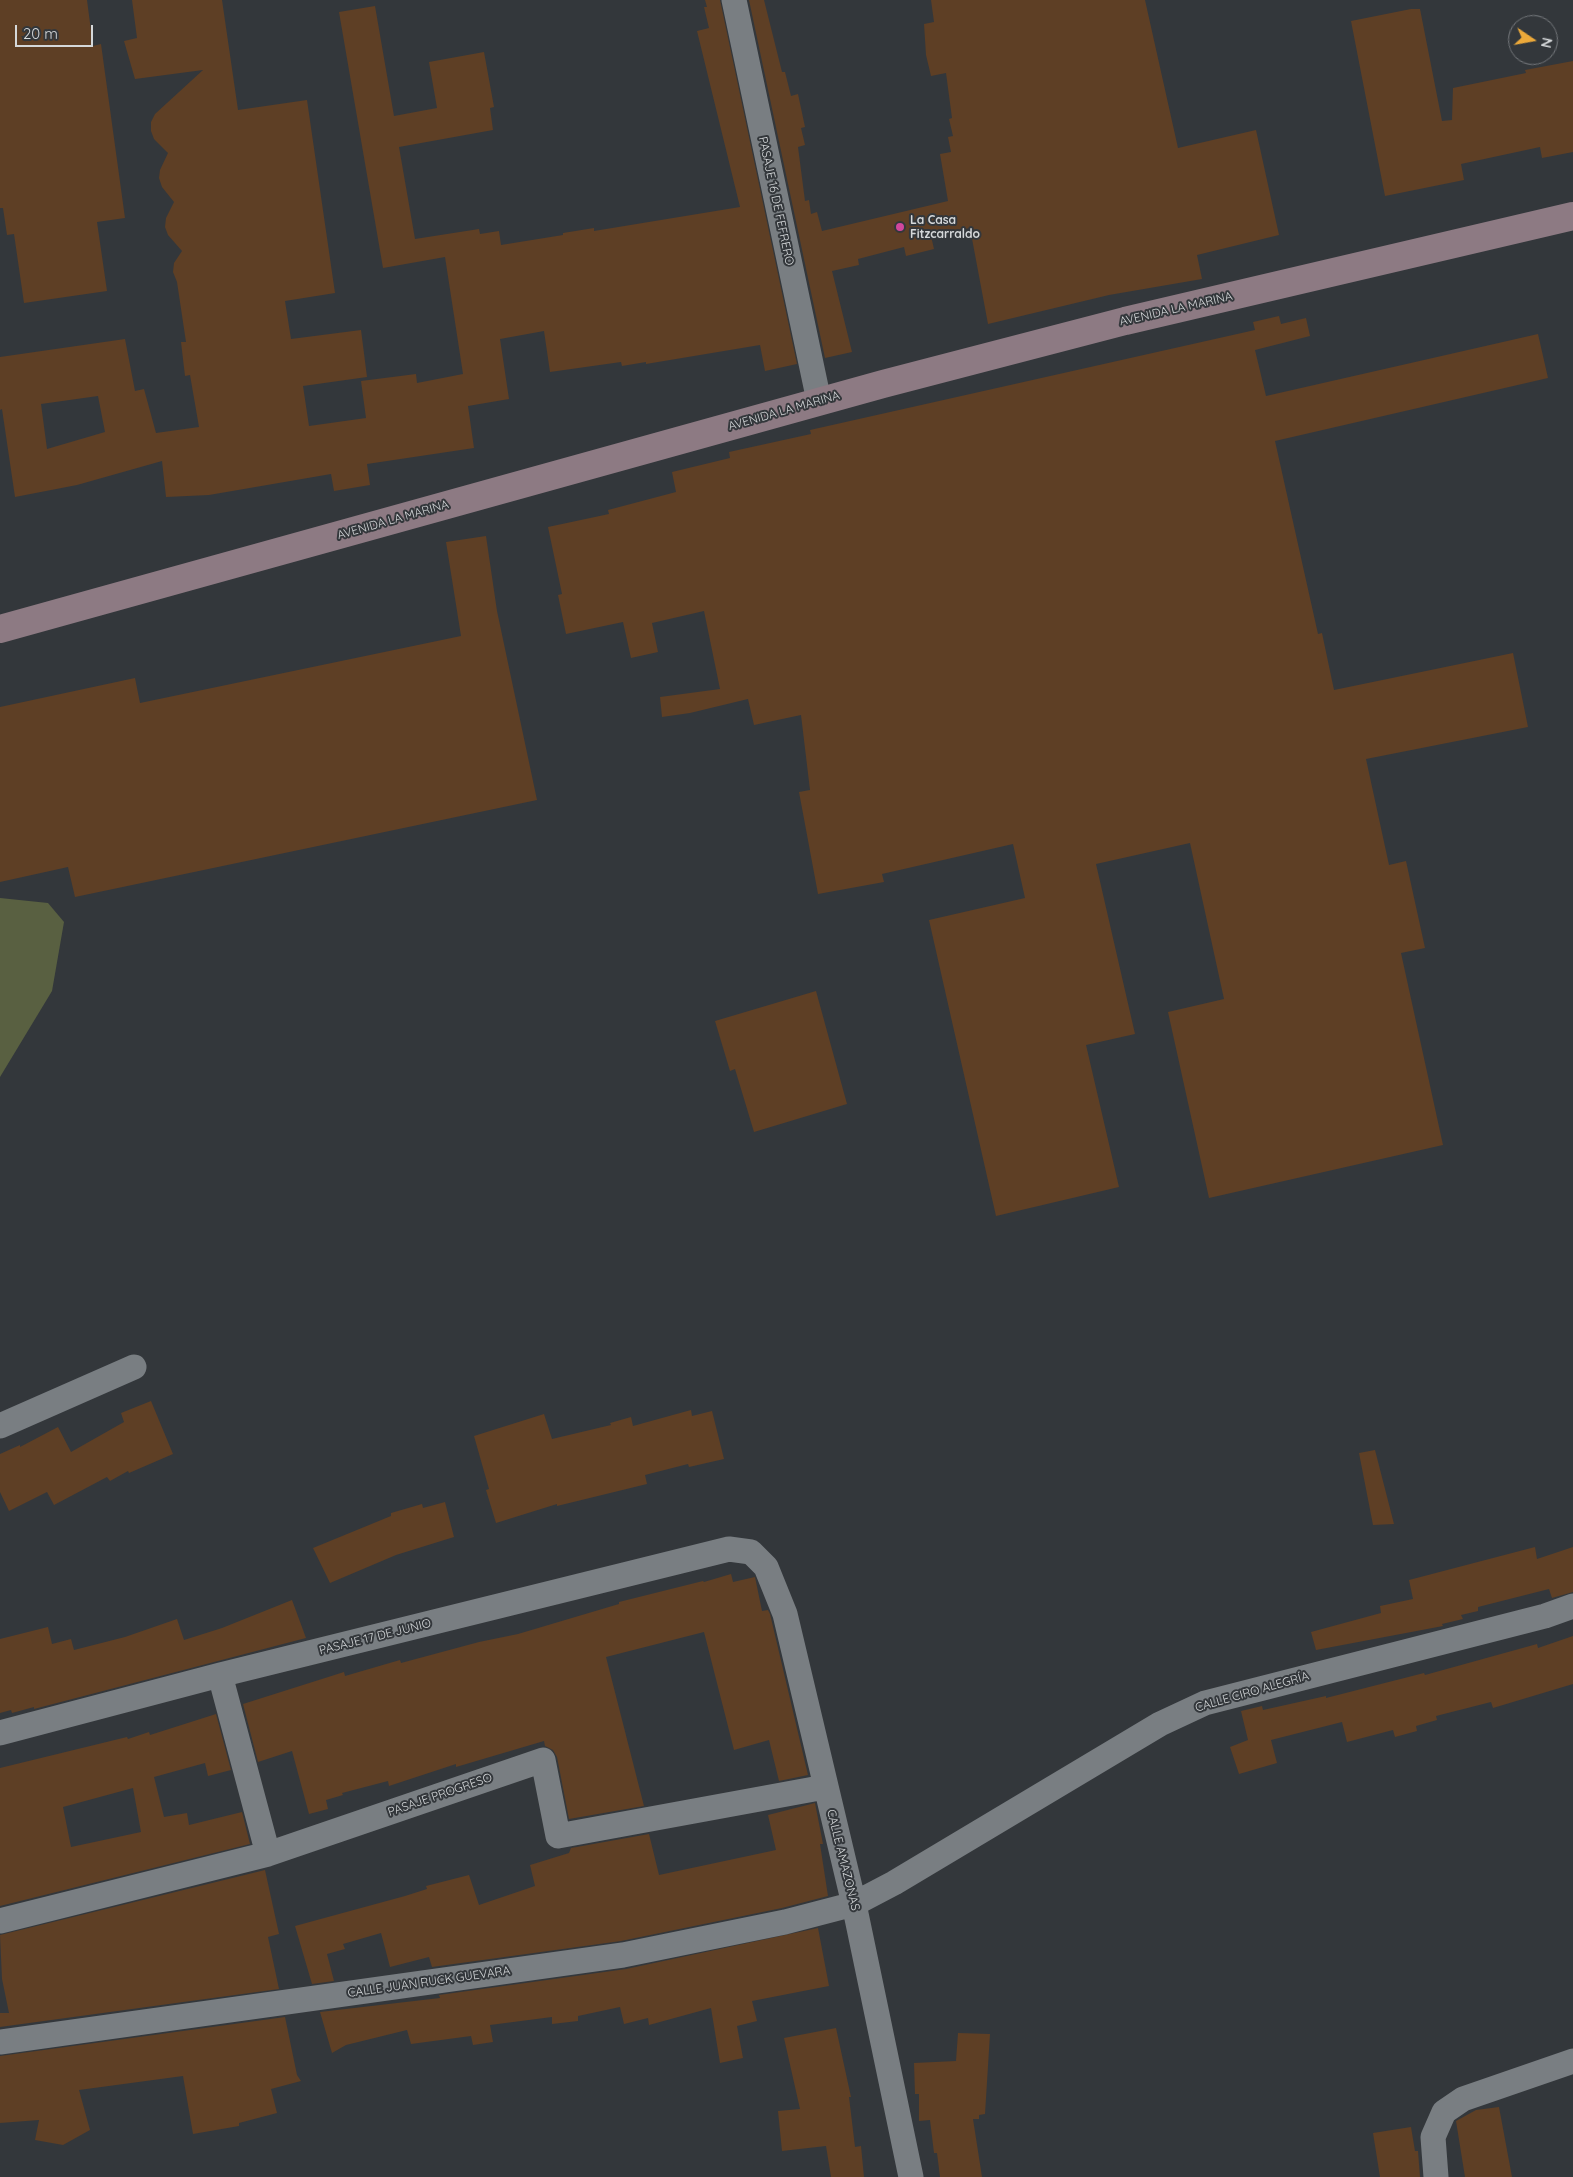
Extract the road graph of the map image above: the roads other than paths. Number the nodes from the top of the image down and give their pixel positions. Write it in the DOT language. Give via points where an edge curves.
graph roads {
  1 [pos="734,0"];
  2 [pos="1573,216"];
  3 [pos="819,401"];
  4 [pos="0,629"];
  5 [pos="134,1367"];
  6 [pos="0,1426"];
  7 [pos="751,1552"];
  8 [pos="1573,1606"];
  9 [pos="220,1675"];
  10 [pos="0,1733"];
  11 [pos="825,1787"];
  12 [pos="268,1854"];
  13 [pos="854,1904"];
  14 [pos="0,1921"];
  15 [pos="0,2042"];
  16 [pos="1573,2061"];
  17 [pos="911,2177"];
  18 [pos="1436,2177"];
  1 -- 3 [label="street, PASAJE 16 DE FEFRERO"];
  2 -- 3 [label="main road, AVENIDA LA MARINA" via="1124,321"];
  3 -- 4 [label="main road, AVENIDA LA MARINA"];
  5 -- 6 [label="street"];
  7 -- 9 [label="street, PASAJE 17 DE JUNIO" via="729,1549"];
  7 -- 11 [label="street, CALLE AMAZONAS" via="766,1566 785,1614"];
  8 -- 13 [label="street, CALLE CIRO ALEGRÍA" via="1545,1616 1205,1703 1160,1724"];
  9 -- 10 [label="street, PASAJE 17 DE JUNIO"];
  9 -- 12 [label="street"];
  11 -- 12 [label="street, PASAJE PROGRESO" via="558,1836 542,1760"];
  11 -- 13 [label="street, CALLE AMAZONAS"];
  12 -- 14 [label="street, PASAJE PROGRESO"];
  13 -- 15 [label="street, CALLE JUAN RUCK GUEVARA" via="785,1922 623,1955"];
  13 -- 17 [label="street, CALLE AMAZONAS"];
  16 -- 18 [label="street" via="1463,2099 1444,2112 1433,2137"];
}
